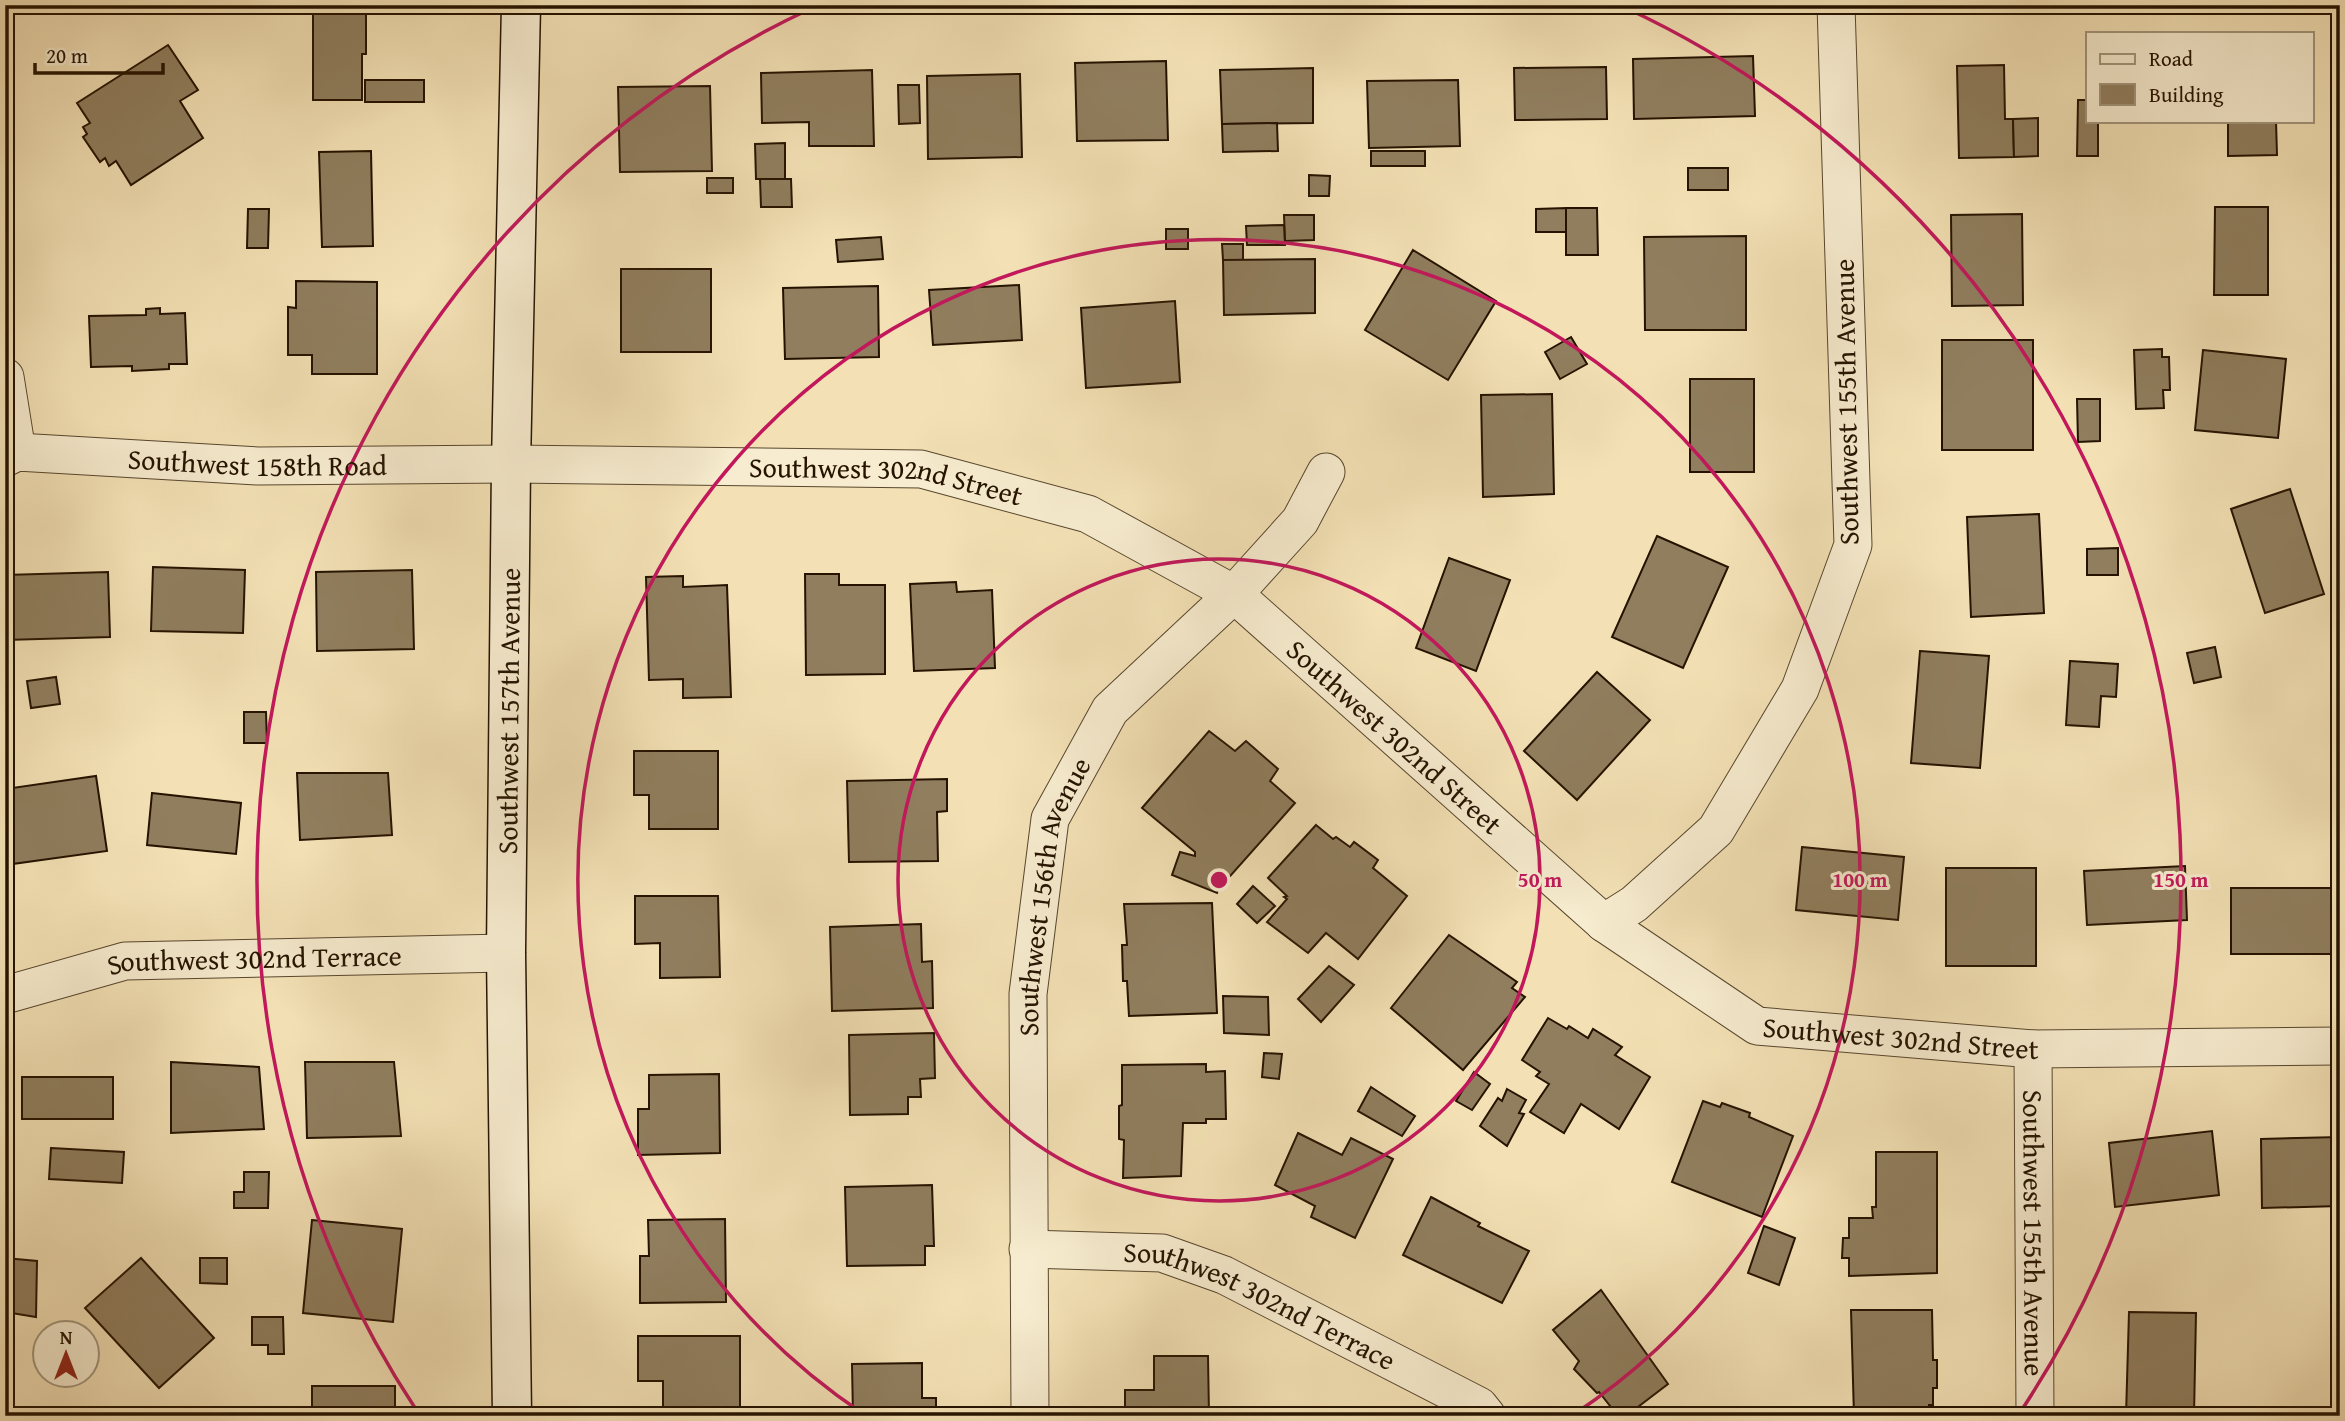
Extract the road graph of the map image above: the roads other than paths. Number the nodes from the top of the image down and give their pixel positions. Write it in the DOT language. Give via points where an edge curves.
graph roads {
  1 [pos="521,5"];
  2 [pos="1836,5"];
  3 [pos="5,377"];
  4 [pos="11,455"];
  5 [pos="511,464"];
  6 [pos="1326,472"];
  7 [pos="1234,594"];
  8 [pos="1604,923"];
  9 [pos="506,953"];
  10 [pos="5,995"];
  11 [pos="2340,1046"];
  12 [pos="2033,1049"];
  13 [pos="1028,1248"];
  14 [pos="1483,1411"];
  15 [pos="512,1416"];
  16 [pos="1030,1416"];
  17 [pos="2035,1416"];
  1 -- 5 [label="street, Southwest 157th Avenue"];
  2 -- 8 [label="street, Southwest 155th Avenue" via="1853,545 1800,689 1716,830 1634,904"];
  3 -- 4 [label="street"];
  4 -- 5 [label="street, Southwest 158th Road" via="258,466"];
  5 -- 7 [label="street, Southwest 302nd Street" via="921,469 1088,514"];
  5 -- 9 [label="street, Southwest 157th Avenue"];
  6 -- 7 [label="street, Southwest 156th Avenue" via="1300,521"];
  7 -- 8 [label="street, Southwest 302nd Street"];
  7 -- 13 [label="street, Southwest 156th Avenue" via="1110,710 1050,819 1028,994"];
  8 -- 12 [label="street, Southwest 302nd Street" via="1757,1026"];
  9 -- 10 [label="street, Southwest 302nd Terrace" via="125,961"];
  9 -- 15 [label="street, Southwest 157th Avenue"];
  11 -- 12 [label="street, Southwest 302nd Street"];
  12 -- 17 [label="street, Southwest 155th Avenue"];
  13 -- 14 [label="street, Southwest 302nd Terrace" via="1162,1254 1224,1275"];
  13 -- 16 [label="street, Southwest 156th Avenue"];
}
